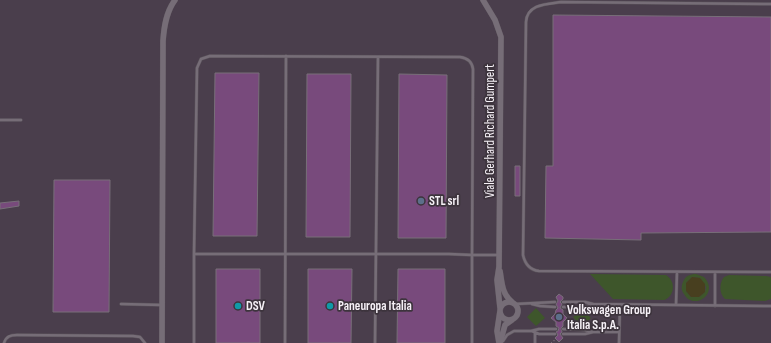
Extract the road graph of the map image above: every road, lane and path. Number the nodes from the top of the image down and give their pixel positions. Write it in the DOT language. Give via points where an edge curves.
graph roads {
  1 [pos="175,0"];
  2 [pos="483,0"];
  3 [pos="771,4"];
  4 [pos="286,56"];
  5 [pos="378,57"];
  6 [pos="0,120"];
  7 [pos="21,120"];
  8 [pos="285,253"];
  9 [pos="194,254"];
  10 [pos="376,254"];
  11 [pos="472,255"];
  12 [pos="500,255"];
  13 [pos="499,267"];
  14 [pos="677,272"];
  15 [pos="716,272"];
  16 [pos="771,272"];
  17 [pos="555,302"];
  18 [pos="563,302"];
  19 [pos="513,303"];
  20 [pos="121,304"];
  21 [pos="530,304"];
  22 [pos="593,304"];
  23 [pos="162,305"];
  24 [pos="620,305"];
  25 [pos="676,306"];
  26 [pos="715,306"];
  27 [pos="771,306"];
  28 [pos="555,307"];
  29 [pos="563,307"];
  30 [pos="500,310"];
  31 [pos="512,319"];
  32 [pos="556,329"];
  33 [pos="563,329"];
  34 [pos="531,331"];
  35 [pos="535,332"];
  36 [pos="592,332"];
  37 [pos="619,332"];
  38 [pos="555,334"];
  39 [pos="563,334"];
  40 [pos="554,338"];
  41 [pos="4,343"];
  42 [pos="145,343"];
  43 [pos="162,343"];
  44 [pos="194,343"];
  45 [pos="284,343"];
  46 [pos="375,343"];
  47 [pos="472,343"];
  48 [pos="500,343"];
  49 [pos="535,343"];
  50 [pos="551,343"];
  51 [pos="619,343"];
  1 -- 23 [label="street" via="168,12 163,42"];
  2 -- 12 [label="street, Viale Gerhard Richard Gumpert" via="496,20 501,37"];
  3 -- 14 [label="lane" via="561,2 535,7 526,16 526,264 539,271"];
  4 -- 5 [label="lane"];
  4 -- 8 [label="lane"];
  4 -- 9 [label="lane" via="210,56 199,62"];
  5 -- 10 [label="lane"];
  5 -- 11 [label="lane" via="460,57 468,59 472,64"];
  6 -- 7 [label="lane"];
  8 -- 9 [label="lane"];
  8 -- 10 [label="lane"];
  8 -- 45 [label="lane"];
  9 -- 44 [label="lane"];
  10 -- 11 [label="lane"];
  10 -- 46 [label="lane"];
  11 -- 12 [label="lane"];
  11 -- 47 [label="lane"];
  12 -- 13 [label="street, Viale Gerhard Richard Gumpert"];
  13 -- 19 [label="street, Viale Gerhard Richard Gumpert" via="504,292"];
  13 -- 30 [label="street, Viale Gerhard Richard Gumpert" via="497,280"];
  14 -- 15 [label="lane"];
  14 -- 25 [label="lane"];
  15 -- 16 [label="lane"];
  15 -- 26 [label="lane"];
  17 -- 21 [label="lane"];
  18 -- 22 [label="lane"];
  19 -- 21 [label="lane"];
  19 -- 30 [label="street" via="506,302"];
  19 -- 31 [label="street" via="517,306 518,312"];
  20 -- 23 [label="lane"];
  21 -- 28 [label="lane"];
  22 -- 24 [label="lane"];
  22 -- 29 [label="lane" via="585,307"];
  23 -- 43 [label="street"];
  24 -- 25 [label="lane"];
  24 -- 37 [label="lane"];
  25 -- 26 [label="lane"];
  26 -- 27 [label="lane"];
  30 -- 31 [label="street" via="504,318"];
  30 -- 48 [label="street, Viale Gerhard Richard Gumpert" via="497,326"];
  31 -- 48 [label="street" via="505,325"];
  32 -- 34 [label="lane"];
  33 -- 36 [label="lane"];
  34 -- 35 [label="lane"];
  34 -- 48 [label="lane" via="511,332"];
  35 -- 38 [label="lane"];
  35 -- 49 [label="lane"];
  36 -- 37 [label="lane"];
  36 -- 39 [label="lane"];
  37 -- 51 [label="lane"];
  40 -- 50 [label="path" via="554,342"];
  41 -- 42 [label="lane" via="8,336 17,335 133,336"];
}
